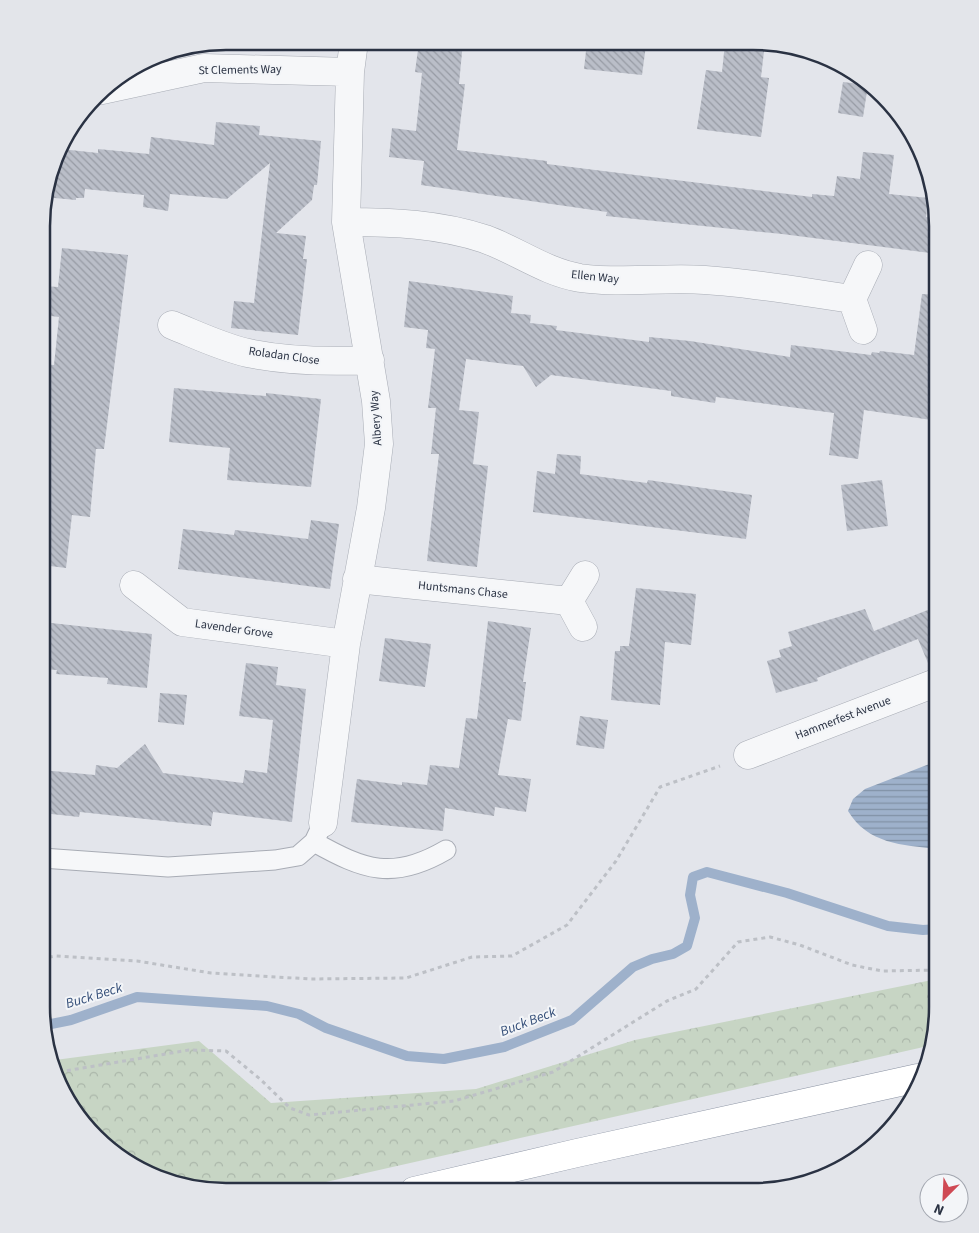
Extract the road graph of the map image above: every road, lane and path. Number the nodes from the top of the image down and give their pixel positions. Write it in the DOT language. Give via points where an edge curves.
graph roads {
  1 [pos="353,50"];
  2 [pos="350,72"];
  3 [pos="119,86"];
  4 [pos="346,222"];
  5 [pos="868,265"];
  6 [pos="852,299"];
  7 [pos="172,325"];
  8 [pos="863,330"];
  9 [pos="370,360"];
  10 [pos="585,575"];
  11 [pos="357,578"];
  12 [pos="134,585"];
  13 [pos="569,601"];
  14 [pos="583,627"];
  15 [pos="346,644"];
  16 [pos="929,685"];
  17 [pos="748,755"];
  18 [pos="318,832"];
  19 [pos="446,850"];
  20 [pos="50,859"];
  21 [pos="50,957"];
  22 [pos="929,970"];
  23 [pos="62,1071"];
  24 [pos="914,1079"];
  25 [pos="448,1183"];
  1 -- 2 [label="street, Albery Way"];
  2 -- 3 [label="street, St Clements Way" via="204,68"];
  2 -- 4 [label="street, Albery Way"];
  4 -- 6 [label="street, Ellen Way" via="388,222 444,228 486,240 546,268 579,278 648,282 703,280"];
  4 -- 9 [label="street, Albery Way"];
  5 -- 6 [label="street"];
  6 -- 8 [label="street"];
  7 -- 9 [label="street, Roladan Close" via="248,352 329,362"];
  9 -- 11 [label="street, Albery Way" via="379,444 372,508"];
  10 -- 13 [label="street"];
  11 -- 13 [label="street, Huntsmans Chase"];
  11 -- 15 [label="street, Albery Way"];
  12 -- 15 [label="street, Lavender Grove" via="182,622"];
  13 -- 14 [label="street"];
  15 -- 18 [label="street, Albery Way"];
  16 -- 17 [label="street, Hammerfest Avenue"];
  17 -- 21 [label="path" via="660,787 616,861 567,925 512,956 472,957 406,978 310,979 211,973 137,961"];
  18 -- 19 [label="lane" via="348,861 376,868 392,869 425,862"];
  18 -- 20 [label="lane" via="298,856 275,860 168,867"];
  22 -- 23 [label="path" via="882,971 852,965 770,937 738,942 696,989 667,1001 553,1072 454,1101 309,1115 290,1108 226,1051 189,1050"];
  24 -- 25 [label="highway"];
}
